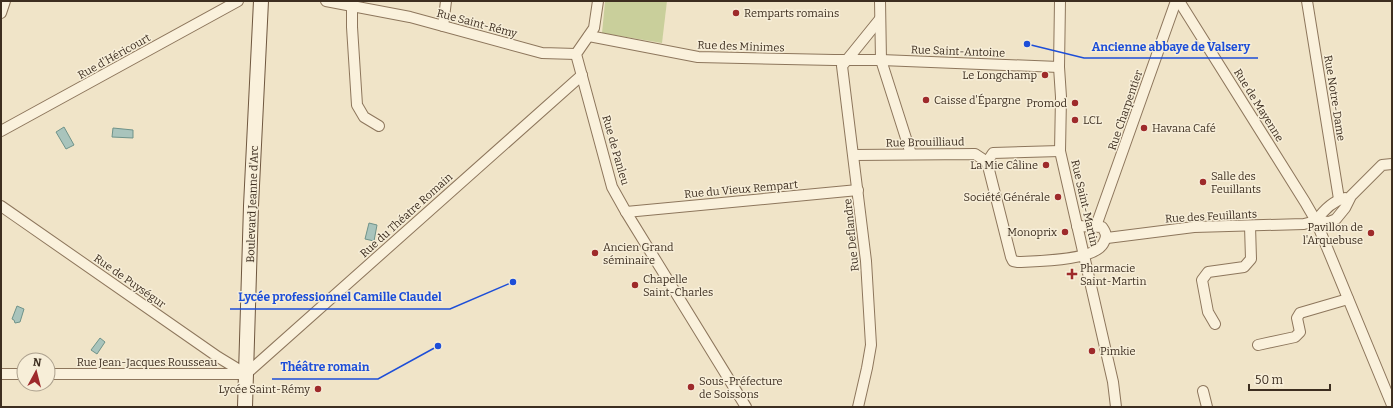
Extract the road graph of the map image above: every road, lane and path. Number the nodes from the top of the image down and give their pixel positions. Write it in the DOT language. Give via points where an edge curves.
graph roads {
  1 [pos="5,1"];
  2 [pos="238,1"];
  3 [pos="261,1"];
  4 [pos="326,1"];
  5 [pos="446,1"];
  6 [pos="598,1"];
  7 [pos="880,1"];
  8 [pos="1060,1"];
  9 [pos="1176,1"];
  10 [pos="1180,1"];
  11 [pos="1307,1"];
  12 [pos="352,6"];
  13 [pos="1,13"];
  14 [pos="880,19"];
  15 [pos="442,26"];
  16 [pos="588,36"];
  17 [pos="576,54"];
  18 [pos="846,60"];
  19 [pos="881,60"];
  20 [pos="1059,67"];
  21 [pos="582,74"];
  22 [pos="379,126"];
  23 [pos="1,131"];
  24 [pos="1060,151"];
  25 [pos="912,154"];
  26 [pos="854,155"];
  27 [pos="987,162"];
  28 [pos="1392,164"];
  29 [pos="858,190"];
  30 [pos="1351,196"];
  31 [pos="1339,199"];
  32 [pos="1,206"];
  33 [pos="626,212"];
  34 [pos="1316,222"];
  35 [pos="1077,226"];
  36 [pos="1096,226"];
  37 [pos="1250,226"];
  38 [pos="1107,238"];
  39 [pos="1084,255"];
  40 [pos="1348,299"];
  41 [pos="1215,324"];
  42 [pos="1258,345"];
  43 [pos="218,358"];
  44 [pos="1,374"];
  45 [pos="16,374"];
  46 [pos="56,374"];
  47 [pos="246,374"];
  48 [pos="214,375"];
  49 [pos="1203,390"];
  50 [pos="1392,405"];
  51 [pos="245,407"];
  52 [pos="746,407"];
  53 [pos="858,407"];
  54 [pos="1116,407"];
  55 [pos="1207,407"];
  1 -- 13 [label="street"];
  2 -- 23 [label="street, Rue d'Héricourt"];
  3 -- 47 [label="street, Boulevard Jeanne d'Arc"];
  4 -- 12 [label="street, Rue Saint-Rémy"];
  5 -- 15 [label="street"];
  6 -- 16 [label="street" via="594,28"];
  7 -- 14 [label="street"];
  8 -- 20 [label="street, Rue Saint-Martin"];
  9 -- 36 [label="street, Rue Charpentier"];
  10 -- 34 [label="street, Rue de Mayenne"];
  11 -- 31 [label="street, Rue Notre-Dame"];
  12 -- 15 [label="street, Rue Saint-Rémy"];
  12 -- 22 [label="street" via="356,104 364,117"];
  14 -- 18 [label="street"];
  14 -- 19 [label="street"];
  15 -- 17 [label="street, Rue Saint-Rémy" via="542,53"];
  16 -- 17 [label="street"];
  16 -- 18 [label="street, Rue des Minimes" via="698,57"];
  17 -- 21 [label="street, Rue de Panleu"];
  18 -- 19 [label="street, Rue des Minimes"];
  18 -- 26 [label="street, Rue Deflandre" via="842,66"];
  19 -- 20 [label="street, Rue Saint-Antoine"];
  19 -- 25 [label="street"];
  20 -- 24 [label="street, Rue Saint-Martin"];
  21 -- 33 [label="street, Rue de Panleu" via="612,187"];
  21 -- 47 [label="street, Rue du Théatre Romain"];
  24 -- 27 [label="street" via="994,153"];
  24 -- 35 [label="street, Rue Saint-Martin"];
  25 -- 26 [label="street, Rue Brouilliaud"];
  25 -- 27 [label="street, Rue Brouilliaud" via="975,154"];
  26 -- 29 [label="street, Rue Deflandre"];
  27 -- 39 [label="street" via="1013,261 1073,258"];
  28 -- 30 [label="street, Rue des Feuillants" via="1382,165"];
  29 -- 33 [label="street, Rue du Vieux Rempart"];
  29 -- 53 [label="street, Rue Deflandre" via="866,261 871,345"];
  30 -- 31 [label="street"];
  30 -- 34 [label="street, Rue des Feuillants" via="1336,219"];
  31 -- 34 [label="street" via="1323,211"];
  32 -- 43 [label="street, Rue de Puységur"];
  33 -- 52 [label="street, Rue de Panleu"];
  34 -- 37 [label="street, Rue des Feuillants"];
  34 -- 40 [label="street, Rue de Mayenne"];
  35 -- 36 [label="street"];
  35 -- 39 [label="street, Rue Saint-Martin"];
  36 -- 38 [label="street" via="1102,227"];
  37 -- 38 [label="street, Rue des Feuillants" via="1188,228"];
  37 -- 41 [label="street" via="1251,260 1248,264 1244,267 1208,272 1202,280 1208,312"];
  38 -- 39 [label="street" via="1101,248"];
  39 -- 54 [label="street, Rue Saint-Martin" via="1113,382"];
  40 -- 42 [label="street" via="1300,313 1297,318 1300,332 1295,337"];
  40 -- 50 [label="street, Rue de Mayenne"];
  43 -- 47 [label="street, Rue de Puységur"];
  43 -- 48 [label="street"];
  44 -- 45 [label="street"];
  46 -- 48 [label="street, Rue Jean-Jacques Rousseau"];
  47 -- 48 [label="street, Rue Jean-Jacques Rousseau"];
  47 -- 51 [label="street, Boulevard Jeanne d'Arc"];
  49 -- 55 [label="street"];
}
